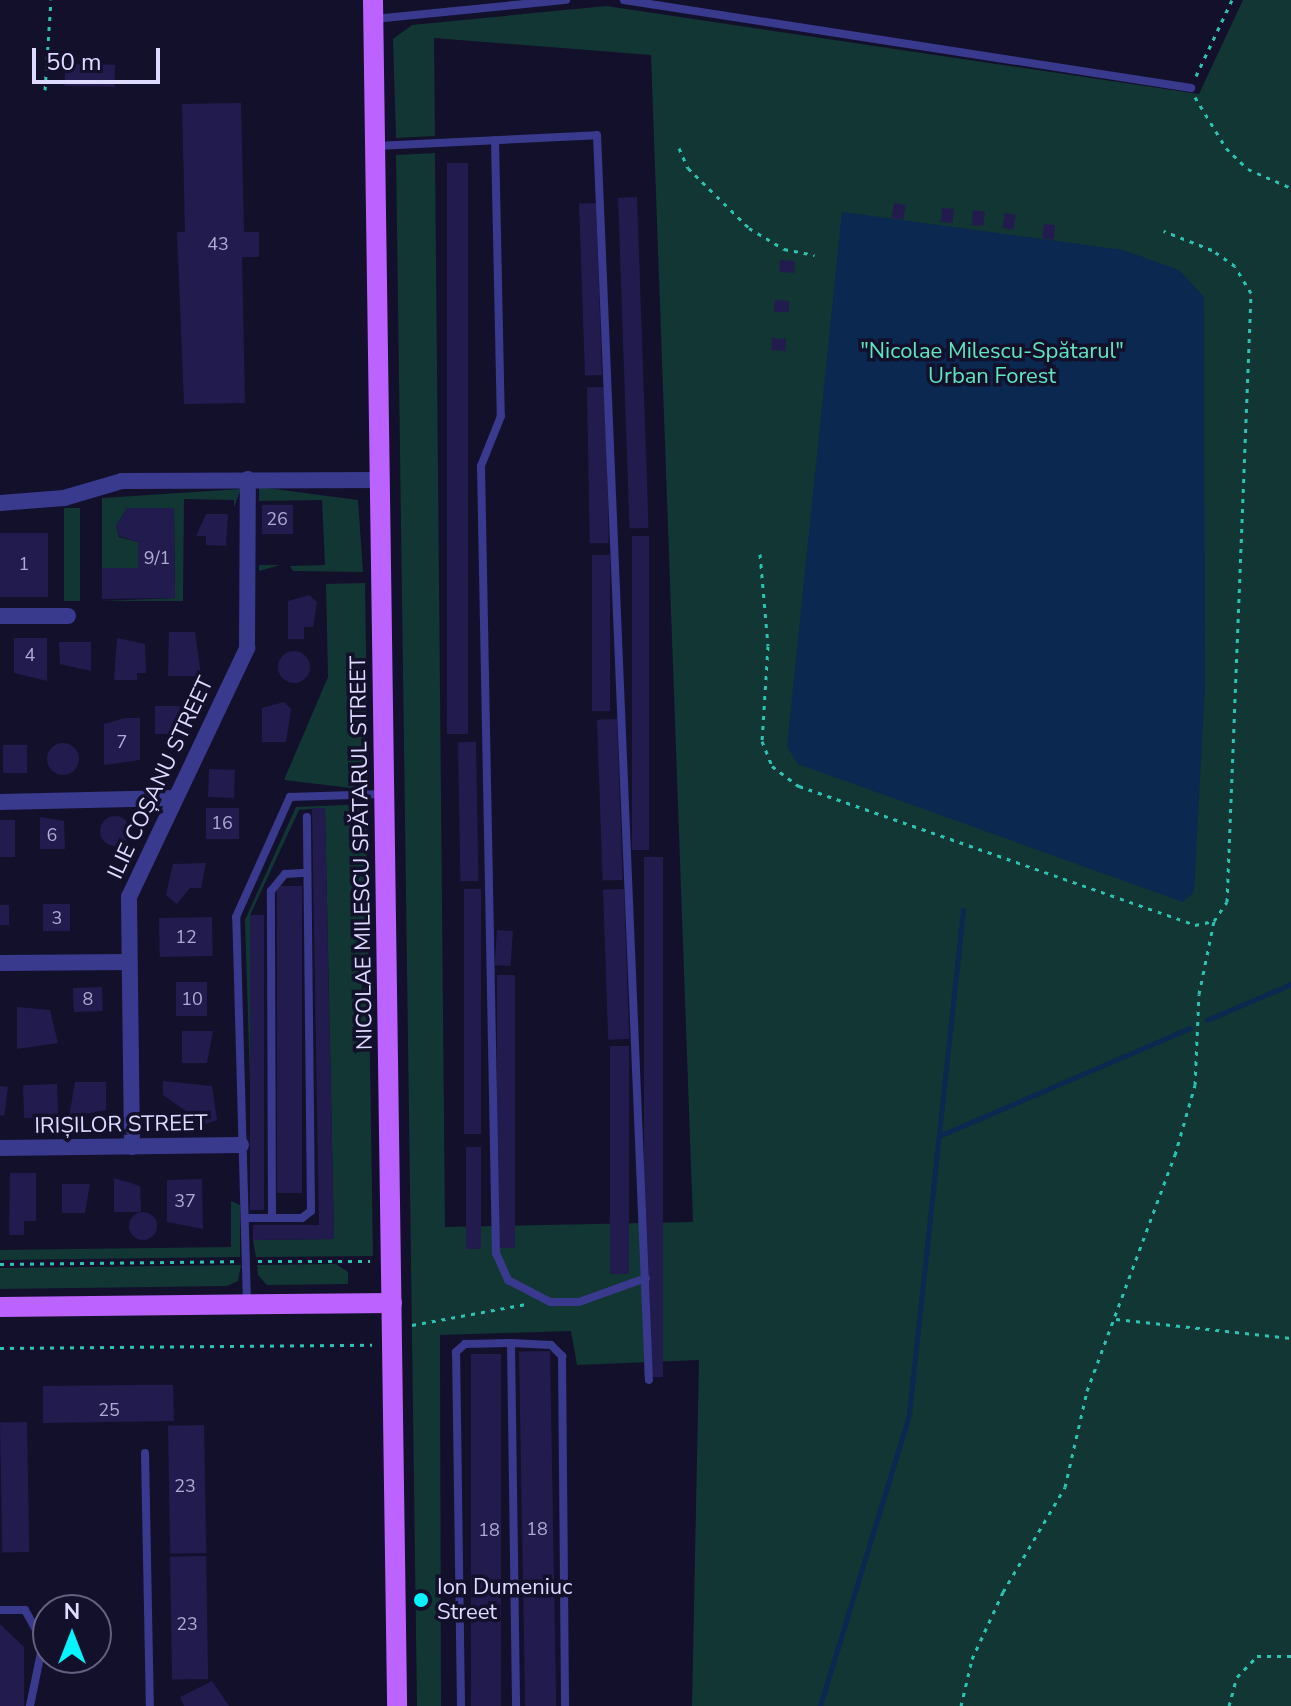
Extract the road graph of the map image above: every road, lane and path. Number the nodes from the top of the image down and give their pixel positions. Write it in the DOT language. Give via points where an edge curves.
graph roads {
  1 [pos="51,0"];
  2 [pos="566,0"];
  3 [pos="624,0"];
  4 [pos="1232,0"];
  5 [pos="506,3"];
  6 [pos="483,4"];
  7 [pos="370,5"];
  8 [pos="1191,88"];
  9 [pos="45,90"];
  10 [pos="495,140"];
  11 [pos="375,146"];
  12 [pos="679,148"];
  13 [pos="1291,188"];
  14 [pos="1164,231"];
  15 [pos="814,255"];
  16 [pos="248,479"];
  17 [pos="380,480"];
  18 [pos="0,503"];
  19 [pos="760,554"];
  20 [pos="0,616"];
  21 [pos="68,616"];
  22 [pos="385,794"];
  23 [pos="175,798"];
  24 [pos="0,802"];
  25 [pos="307,817"];
  26 [pos="307,873"];
  27 [pos="1214,921"];
  28 [pos="129,962"];
  29 [pos="0,963"];
  30 [pos="241,1145"];
  31 [pos="132,1147"];
  32 [pos="0,1148"];
  33 [pos="245,1218"];
  34 [pos="272,1218"];
  35 [pos="246,1261"];
  36 [pos="370,1261"];
  37 [pos="0,1264"];
  38 [pos="646,1278"];
  39 [pos="550,1302"];
  40 [pos="392,1303"];
  41 [pos="247,1304"];
  42 [pos="0,1307"];
  43 [pos="1115,1319"];
  44 [pos="392,1337"];
  45 [pos="1291,1338"];
  46 [pos="511,1343"];
  47 [pos="0,1348"];
  48 [pos="649,1380"];
  49 [pos="145,1453"];
  50 [pos="0,1610"];
  51 [pos="1291,1656"];
  52 [pos="30,1706"];
  53 [pos="150,1706"];
  54 [pos="397,1706"];
  55 [pos="461,1706"];
  56 [pos="516,1706"];
  57 [pos="565,1706"];
  58 [pos="961,1706"];
  59 [pos="1229,1706"];
  1 -- 9 [label="path"];
  2 -- 5 [label="lane"];
  3 -- 8 [label="lane"];
  4 -- 8 [label="path"];
  5 -- 6 [label="lane"];
  6 -- 7 [label="lane"];
  7 -- 11 [label="main road, NICOLAE MILESCU SPĂTARUL STREET"];
  8 -- 13 [label="path" via="1226,148 1248,169"];
  10 -- 11 [label="lane"];
  10 -- 38 [label="lane" via="597,135"];
  10 -- 39 [label="lane" via="501,416 481,466 496,1253 508,1280"];
  11 -- 17 [label="main road, NICOLAE MILESCU SPĂTARUL STREET"];
  12 -- 15 [label="path" via="688,168 749,228 784,249"];
  14 -- 27 [label="path" via="1212,250 1235,266 1251,293 1227,902"];
  16 -- 17 [label="street"];
  16 -- 18 [label="street" via="122,481 64,498"];
  16 -- 23 [label="street, ILIE COȘANU STREET" via="247,648"];
  17 -- 22 [label="main road, NICOLAE MILESCU SPĂTARUL STREET"];
  19 -- 27 [label="path" via="768,646 762,741 772,766 829,797 1195,925"];
  20 -- 21 [label="street"];
  22 -- 30 [label="lane" via="290,797 236,917"];
  22 -- 40 [label="main road, NICOLAE MILESCU SPĂTARUL STREET"];
  23 -- 24 [label="street"];
  23 -- 28 [label="street, ILIE COȘANU STREET" via="129,897"];
  25 -- 26 [label="lane"];
  26 -- 34 [label="lane" via="285,874 271,891"];
  26 -- 34 [label="lane" via="311,1211"];
  27 -- 43 [label="path" via="1199,994 1195,1085"];
  28 -- 29 [label="street"];
  28 -- 31 [label="street, ILIE COȘANU STREET"];
  30 -- 31 [label="street, IRIȘILOR STREET"];
  30 -- 33 [label="lane"];
  31 -- 32 [label="street, IRIȘILOR STREET"];
  33 -- 34 [label="lane"];
  33 -- 35 [label="lane"];
  35 -- 36 [label="path"];
  35 -- 37 [label="path"];
  35 -- 41 [label="lane"];
  38 -- 39 [label="lane" via="579,1302"];
  38 -- 48 [label="lane"];
  39 -- 44 [label="path"];
  40 -- 41 [label="main road"];
  40 -- 44 [label="main road, NICOLAE MILESCU SPĂTARUL STREET"];
  41 -- 42 [label="main road"];
  43 -- 45 [label="path"];
  43 -- 58 [label="path" via="1087,1391 1065,1487 984,1632"];
  44 -- 47 [label="path"];
  44 -- 54 [label="main road, NICOLAE MILESCU SPĂTARUL STREET"];
  46 -- 55 [label="lane" via="465,1344 456,1352"];
  46 -- 56 [label="lane"];
  46 -- 57 [label="lane" via="551,1345 562,1356"];
  49 -- 53 [label="lane"];
  50 -- 52 [label="lane" via="25,1610 43,1643"];
  51 -- 59 [label="path" via="1257,1656 1237,1677"];
}
